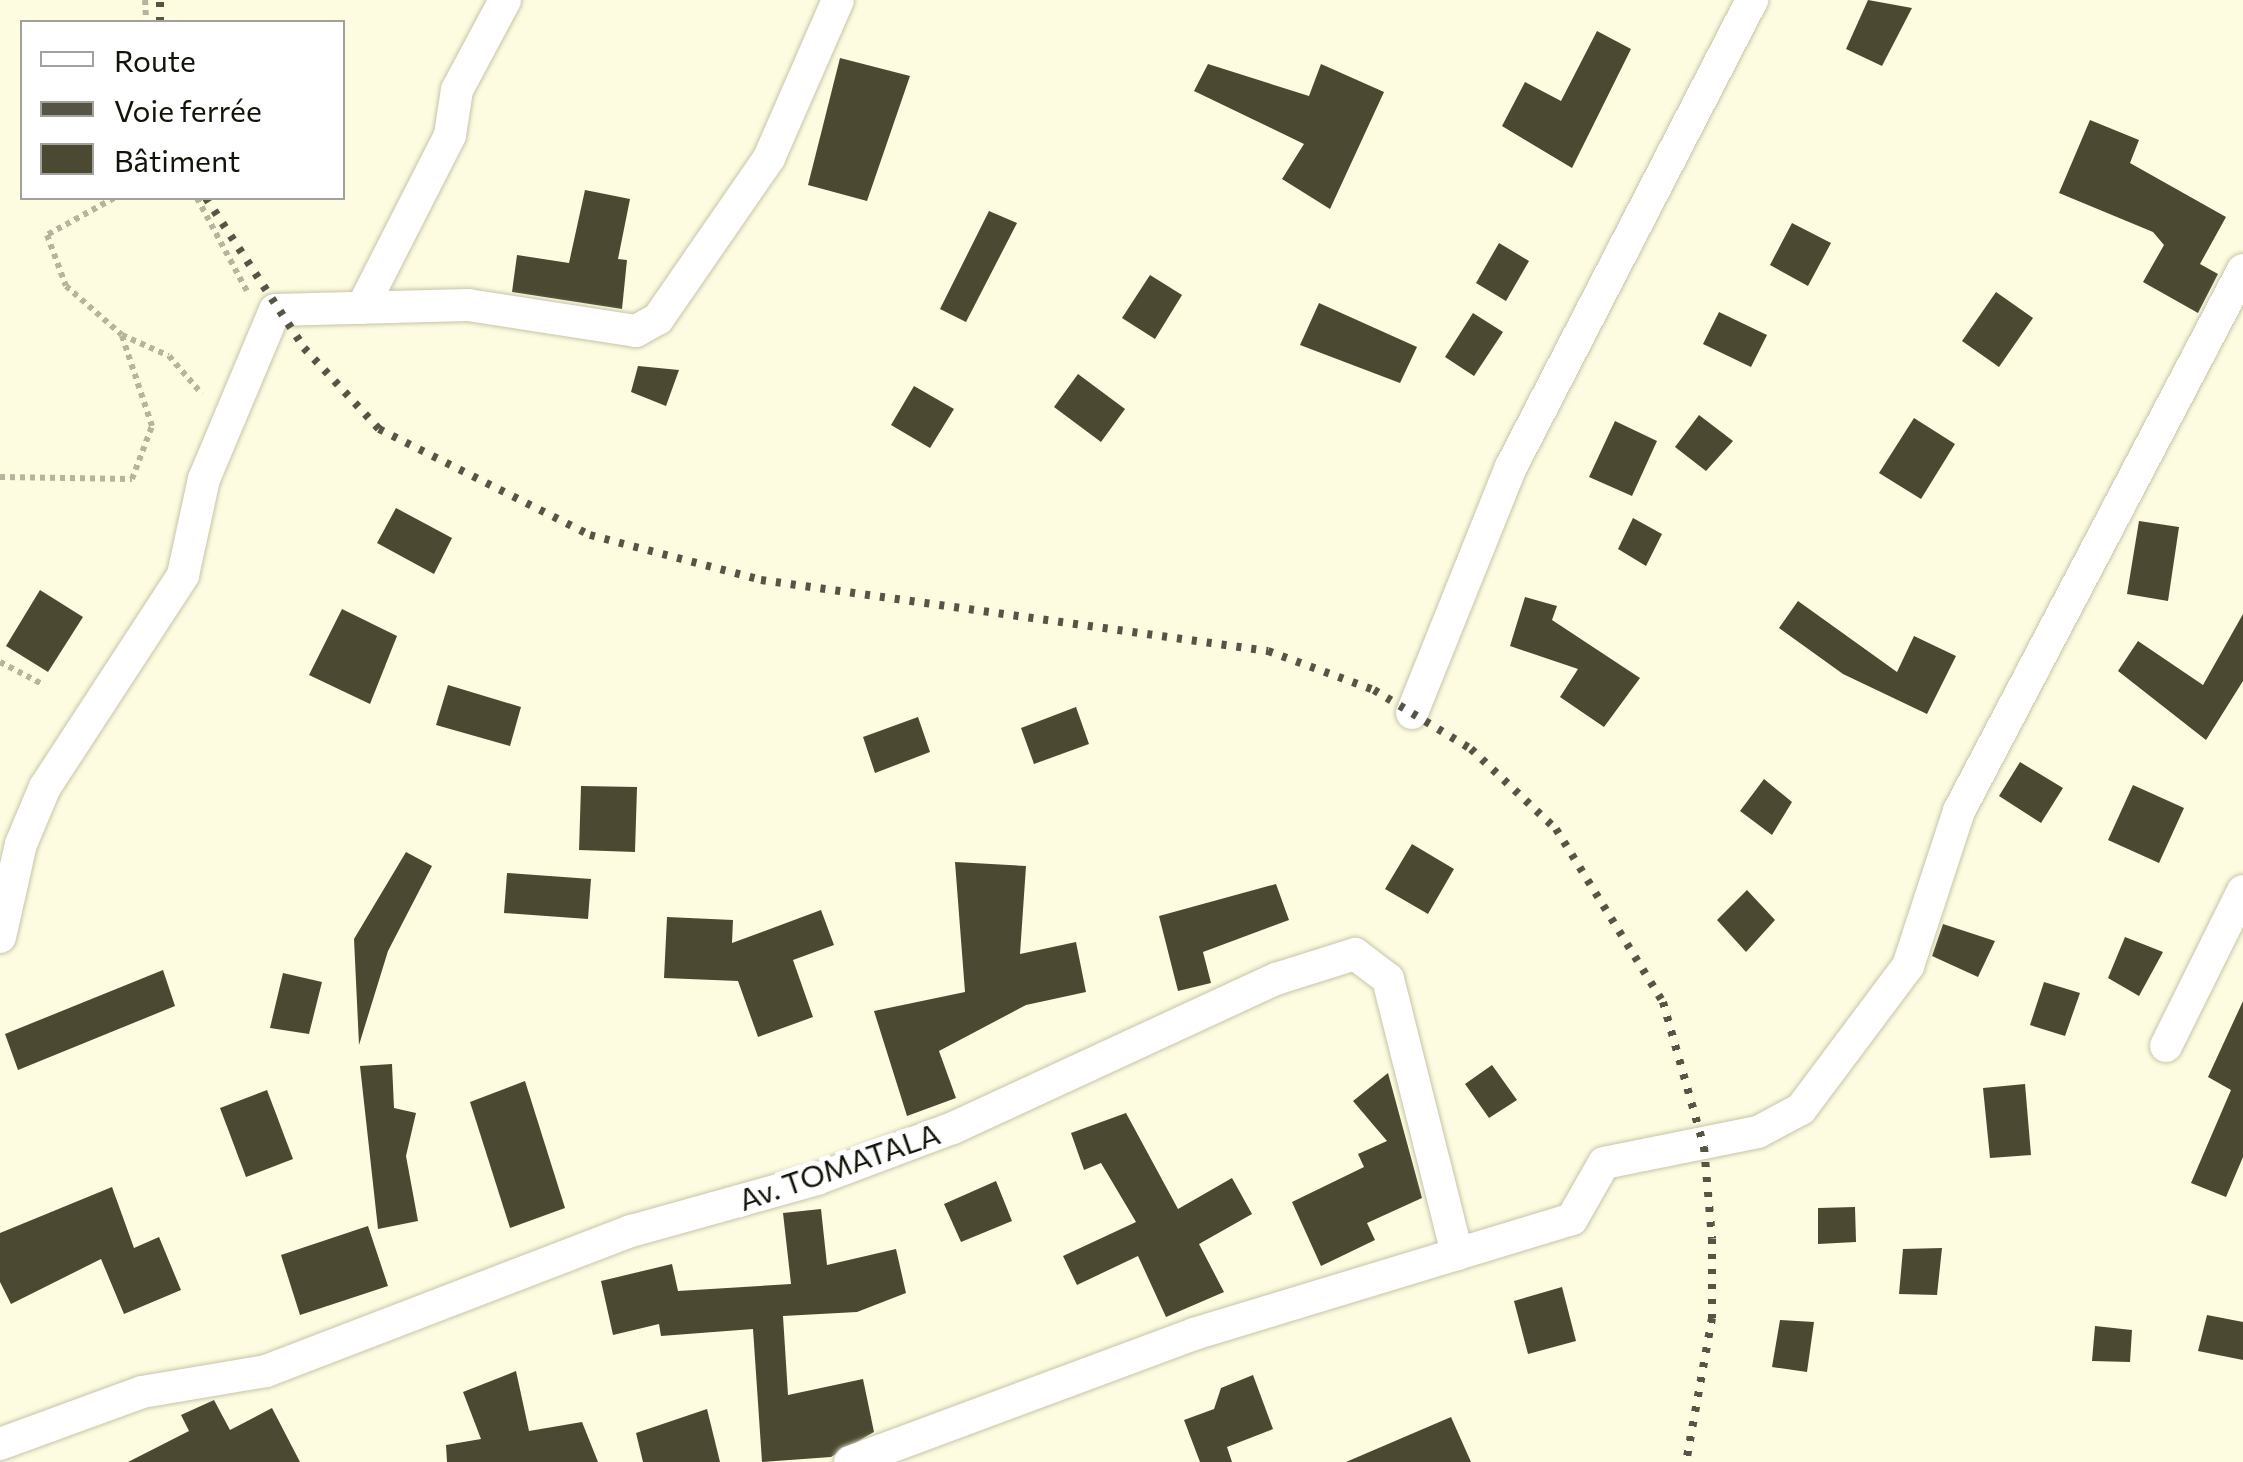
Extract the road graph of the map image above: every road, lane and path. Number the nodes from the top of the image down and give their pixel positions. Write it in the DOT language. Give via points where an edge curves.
graph roads {
  1 [pos="505,0"];
  2 [pos="838,0"];
  3 [pos="1752,0"];
  4 [pos="110,200"];
  5 [pos="198,200"];
  6 [pos="2243,270"];
  7 [pos="362,308"];
  8 [pos="268,327"];
  9 [pos="122,335"];
  10 [pos="225,419"];
  11 [pos="0,477"];
  12 [pos="0,662"];
  13 [pos="44,685"];
  14 [pos="1412,714"];
  15 [pos="2243,891"];
  16 [pos="0,937"];
  17 [pos="2166,1046"];
  18 [pos="1457,1254"];
  19 [pos="0,1444"];
  20 [pos="850,1462"];
  1 -- 7 [label="street" via="457,90 450,135"];
  2 -- 7 [label="street" via="769,158 658,319 604,332 468,306"];
  3 -- 14 [label="street" via="1511,467"];
  4 -- 9 [label="path" via="46,234 66,286"];
  5 -- 8 [label="path"];
  6 -- 18 [label="street" via="1959,812 1908,966 1821,1089 1758,1132 1604,1163 1572,1219"];
  7 -- 8 [label="street" via="275,310"];
  8 -- 10 [label="street"];
  9 -- 10 [label="path" via="169,356"];
  9 -- 11 [label="path" via="152,426 132,479"];
  10 -- 16 [label="street" via="183,576 45,788 20,844"];
  12 -- 13 [label="path"];
  15 -- 17 [label="street"];
  18 -- 19 [label="street, Av. TOMATALA" via="1388,978 1356,954 1276,979 953,1128 817,1179 631,1231 266,1371 161,1387"];
  18 -- 20 [label="street" via="1194,1334"];
}
